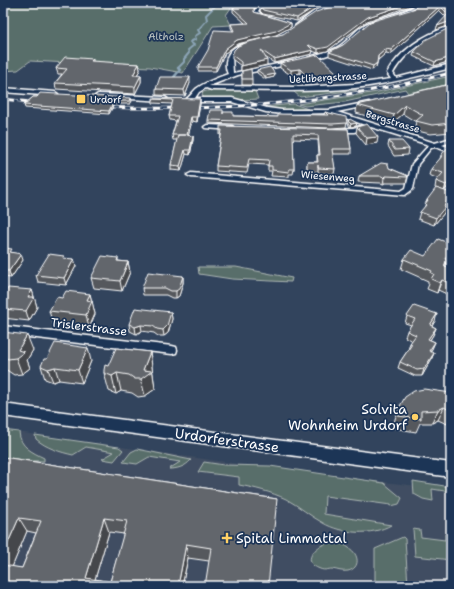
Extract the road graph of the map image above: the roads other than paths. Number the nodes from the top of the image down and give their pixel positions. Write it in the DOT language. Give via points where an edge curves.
graph roads {
  1 [pos="267,3"];
  2 [pos="344,3"];
  3 [pos="422,3"];
  4 [pos="275,21"];
  5 [pos="290,24"];
  6 [pos="298,25"];
  7 [pos="451,27"];
  8 [pos="292,30"];
  9 [pos="251,43"];
  10 [pos="451,66"];
  11 [pos="231,75"];
  12 [pos="395,80"];
  13 [pos="204,86"];
  14 [pos="3,90"];
  15 [pos="61,94"];
  16 [pos="90,96"];
  17 [pos="169,100"];
  18 [pos="183,100"];
  19 [pos="191,100"];
  20 [pos="374,103"];
  21 [pos="329,112"];
  22 [pos="370,125"];
  23 [pos="207,127"];
  24 [pos="236,128"];
  25 [pos="331,131"];
  26 [pos="451,140"];
  27 [pos="435,144"];
  28 [pos="451,150"];
  29 [pos="191,175"];
  30 [pos="3,330"];
  31 [pos="172,350"];
  32 [pos="3,410"];
  33 [pos="451,470"];
  1 -- 4 [label="street" via="256,9 257,14"];
  2 -- 6 [label="street" via="319,10"];
  3 -- 11 [label="street" via="363,27 337,50 302,61"];
  5 -- 6 [label="street"];
  6 -- 8 [label="street"];
  7 -- 12 [label="street" via="406,52 390,73"];
  9 -- 11 [label="street" via="236,49 229,56"];
  10 -- 12 [label="street, Uetlibergstrasse"];
  11 -- 13 [label="street"];
  12 -- 13 [label="street, Uetlibergstrasse" via="338,88 234,89"];
  13 -- 19 [label="street"];
  14 -- 15 [label="street"];
  16 -- 17 [label="street"];
  18 -- 19 [label="street"];
  19 -- 21 [label="street" via="232,100 282,112"];
  20 -- 21 [label="street"];
  21 -- 22 [label="street, Bergstrasse"];
  22 -- 25 [label="street" via="354,130"];
  22 -- 27 [label="street, Bergstrasse"];
  23 -- 24 [label="street"];
  26 -- 27 [label="street"];
  27 -- 28 [label="street, Bergstrasse"];
  27 -- 29 [label="street, Wiesenweg" via="429,147 416,164 409,189 402,193"];
  30 -- 31 [label="street, Trislerstrasse"];
  32 -- 33 [label="main road, Urdorferstrasse"];
}
